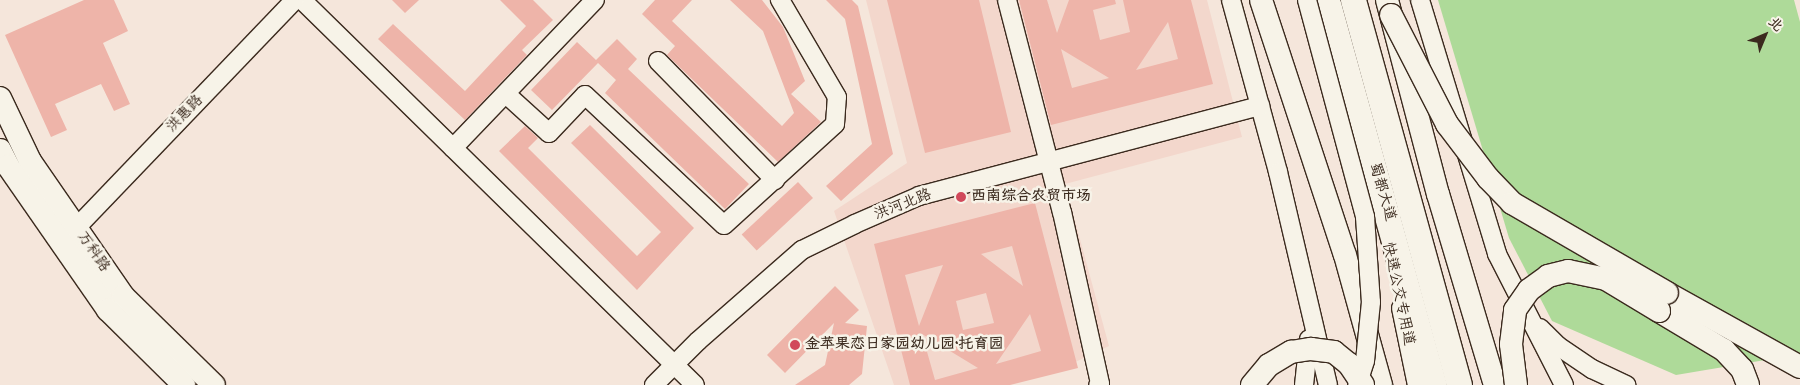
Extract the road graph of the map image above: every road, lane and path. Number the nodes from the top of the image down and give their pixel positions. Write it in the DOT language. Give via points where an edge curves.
graph roads {
  1 [pos="294,0"];
  2 [pos="302,0"];
  3 [pos="594,0"];
  4 [pos="780,0"];
  5 [pos="1007,0"];
  6 [pos="1231,0"];
  7 [pos="1261,0"];
  8 [pos="1307,0"];
  9 [pos="1323,0"];
  10 [pos="1327,0"];
  11 [pos="1353,0"];
  12 [pos="1420,0"];
  13 [pos="1389,8"];
  14 [pos="658,61"];
  15 [pos="506,94"];
  16 [pos="0,98"];
  17 [pos="1260,106"];
  18 [pos="453,148"];
  19 [pos="0,150"];
  20 [pos="1048,161"];
  21 [pos="775,180"];
  22 [pos="1403,220"];
  23 [pos="76,228"];
  24 [pos="1311,313"];
  25 [pos="1528,316"];
  26 [pos="674,365"];
  27 [pos="1800,367"];
  28 [pos="184,385"];
  29 [pos="214,385"];
  30 [pos="654,385"];
  31 [pos="695,385"];
  32 [pos="1098,385"];
  33 [pos="1252,385"];
  34 [pos="1304,385"];
  35 [pos="1328,385"];
  36 [pos="1357,385"];
  37 [pos="1363,385"];
  38 [pos="1382,385"];
  39 [pos="1417,385"];
  40 [pos="1434,385"];
  41 [pos="1459,385"];
  42 [pos="1495,385"];
  43 [pos="1516,385"];
  44 [pos="1564,385"];
  45 [pos="1626,385"];
  46 [pos="1748,385"];
  1 -- 23 [label="street, 洪惠路"];
  2 -- 18 [label="street"];
  3 -- 15 [label="street"];
  4 -- 21 [label="street" via="837,97 838,110 835,124"];
  5 -- 20 [label="street"];
  6 -- 17 [label="street"];
  7 -- 38 [label="main road, bridge" via="1345,255"];
  8 -- 36 [label="street, 快速公交专用道, bridge" via="1365,217 1370,302 1365,361"];
  9 -- 39 [label="street, 快速公交专用道" via="1379,204"];
  10 -- 22 [label="highway, 蜀都大道"];
  11 -- 22 [label="highway, 蜀都大道"];
  12 -- 25 [label="street" via="1497,254"];
  13 -- 27 [label="main road, bridge" via="1447,124 1488,178 1512,203 1584,248"];
  13 -- 42 [label="main road, bridge" via="1438,194"];
  14 -- 21 [label="street"];
  15 -- 18 [label="street"];
  15 -- 21 [label="street" via="549,133 585,94 724,224"];
  16 -- 23 [label="main road, 万科路" via="30,160"];
  17 -- 20 [label="street, 洪河北路"];
  17 -- 24 [label="street"];
  18 -- 26 [label="street"];
  19 -- 28 [label="main road, 万科路" via="108,310"];
  20 -- 26 [label="street, 洪河北路" via="919,196 802,250"];
  20 -- 32 [label="street"];
  22 -- 40 [label="highway, 蜀都大道"];
  22 -- 41 [label="highway, 蜀都大道"];
  23 -- 29 [label="main road, 万科路" via="123,296"];
  24 -- 34 [label="street"];
  24 -- 35 [label="street"];
  25 -- 44 [label="street"];
  25 -- 45 [label="street" via="1558,346 1592,369"];
  26 -- 30 [label="street, 洪河北路"];
  26 -- 31 [label="street"];
  33 -- 37 [label="main road, bridge" via="1269,365 1291,352 1311,349 1334,352 1349,364"];
  43 -- 46 [label="main road, bridge" via="1511,344 1515,310 1528,290 1548,276 1568,271 1606,279 1724,350 1742,369"];
}
